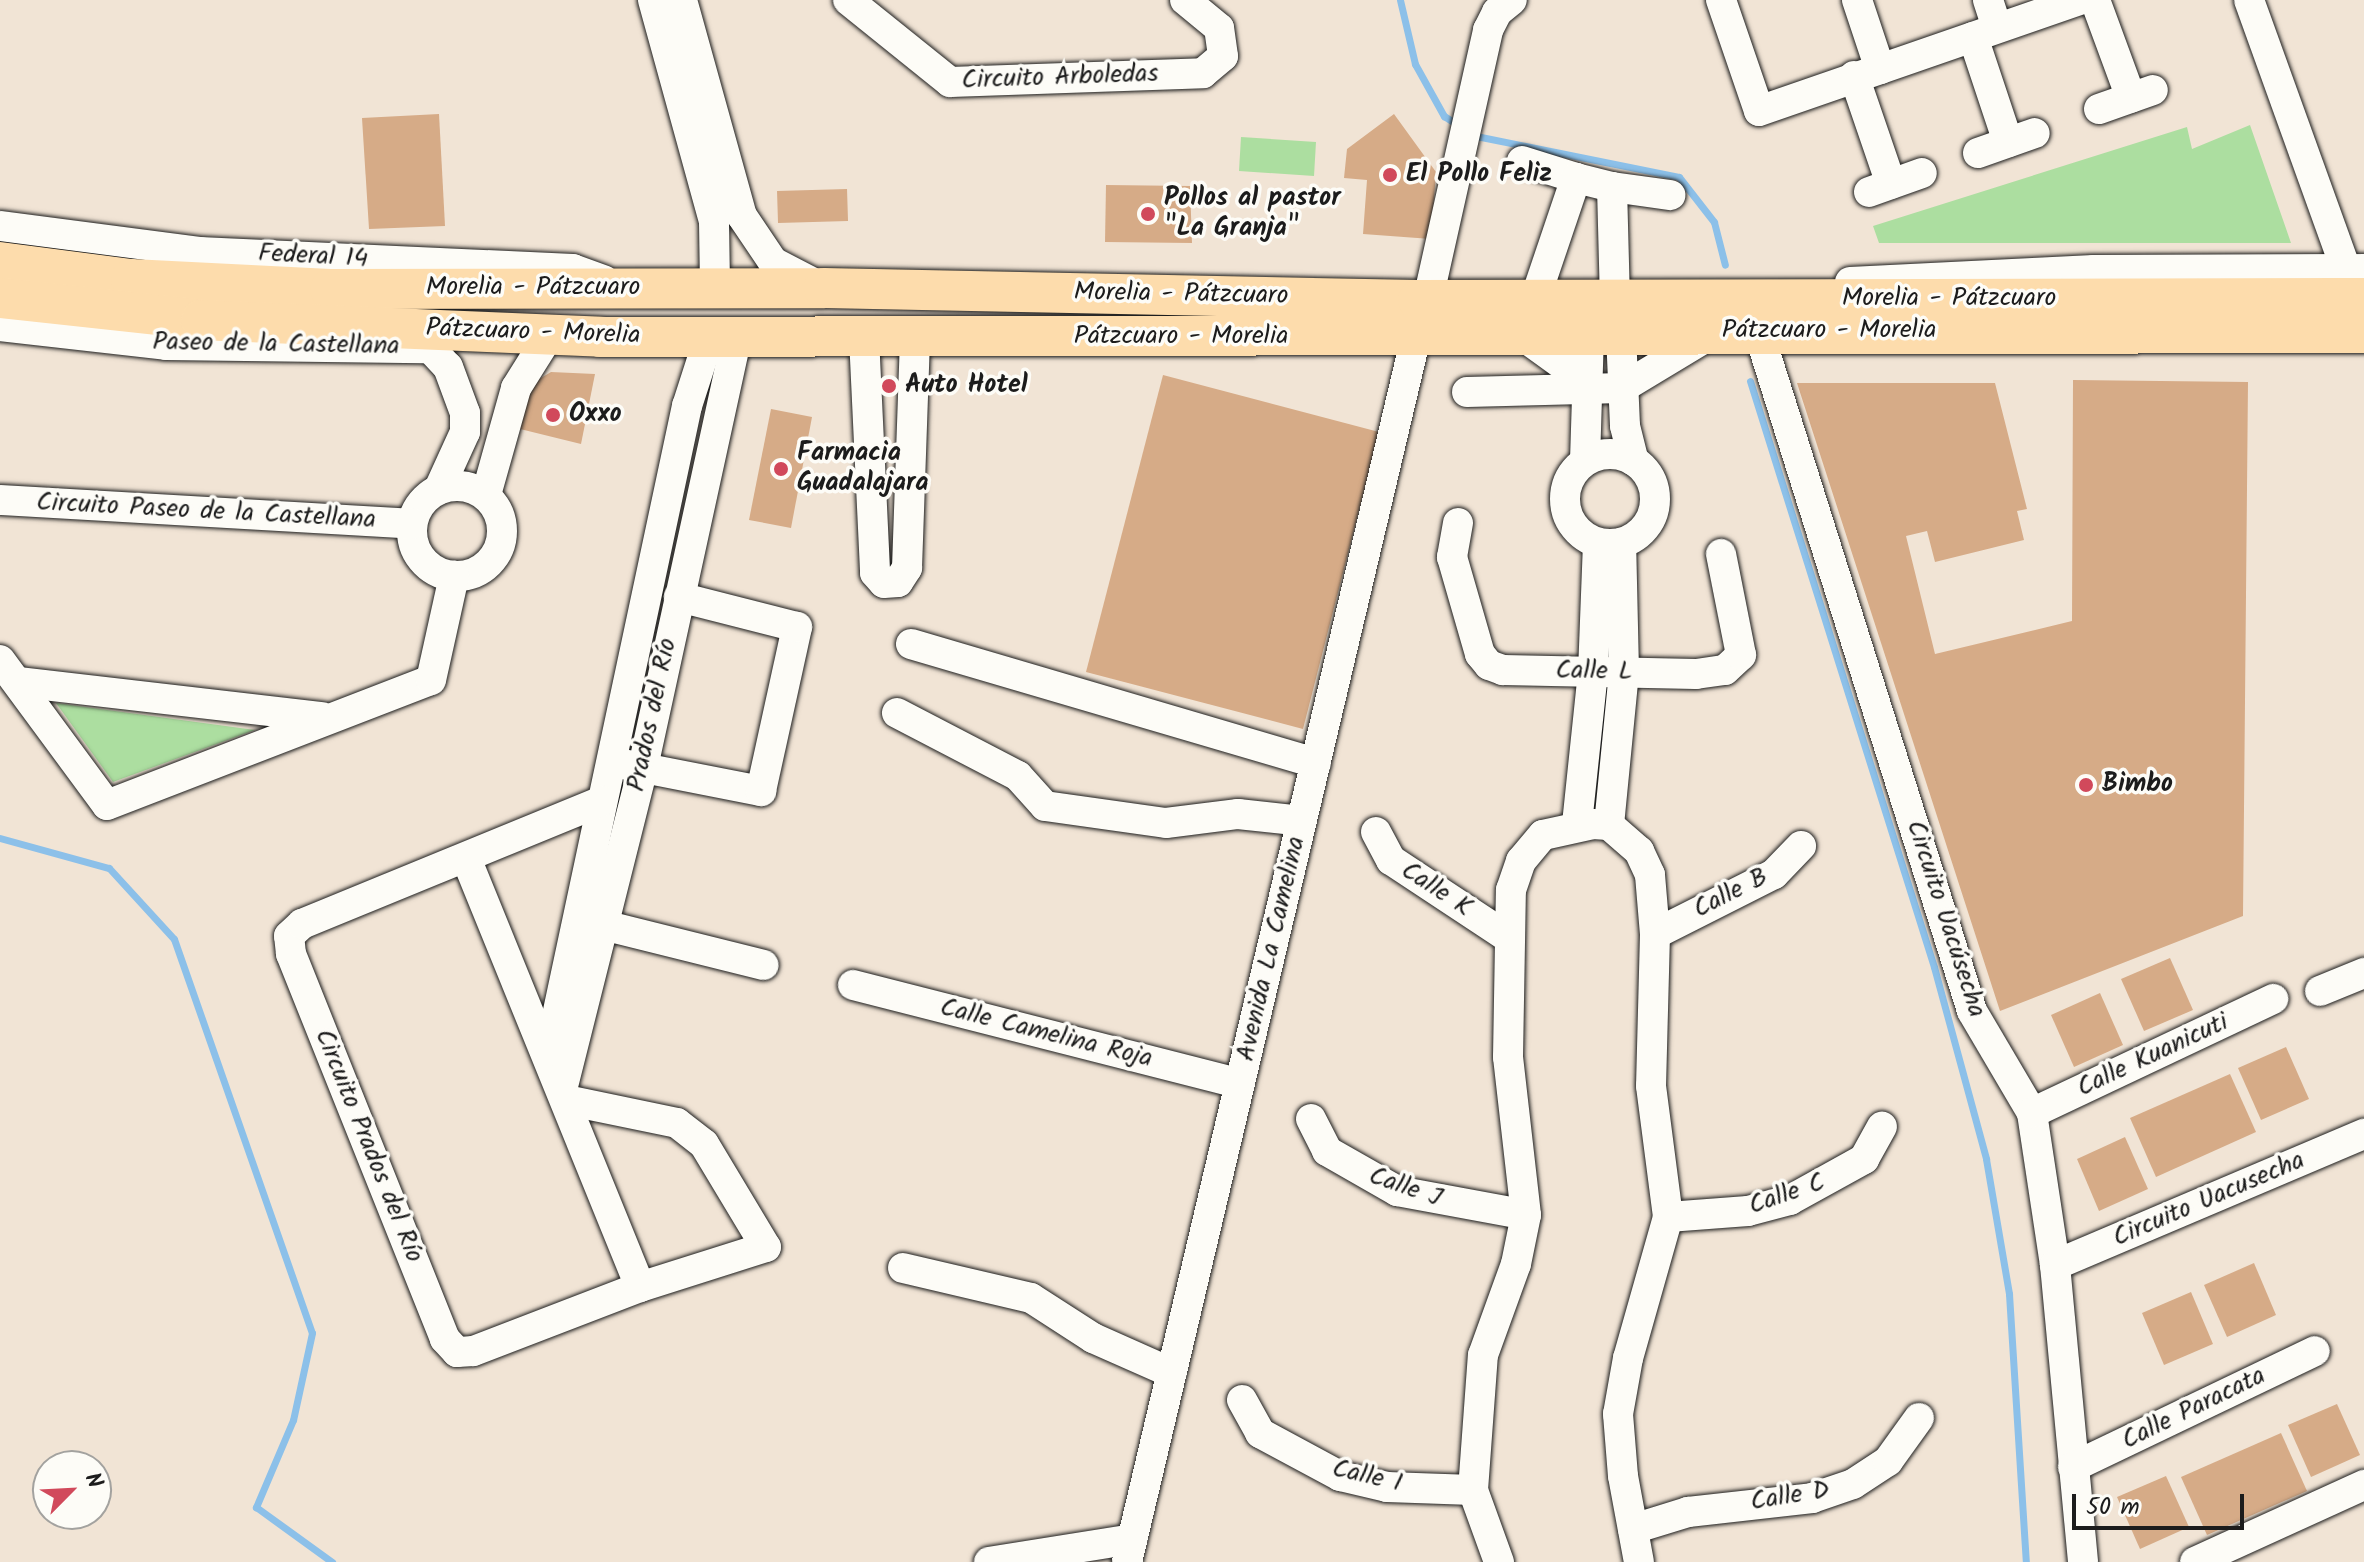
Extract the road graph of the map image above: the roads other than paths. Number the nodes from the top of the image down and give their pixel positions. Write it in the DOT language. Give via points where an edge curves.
graph roads {
  1 [pos="653,0"];
  2 [pos="682,0"];
  3 [pos="848,0"];
  4 [pos="1185,0"];
  5 [pos="1512,0"];
  6 [pos="1721,0"];
  7 [pos="1857,0"];
  8 [pos="2079,0"];
  9 [pos="2095,0"];
  10 [pos="2249,0"];
  11 [pos="1986,22"];
  12 [pos="1867,72"];
  13 [pos="2099,109"];
  14 [pos="1978,153"];
  15 [pos="1522,161"];
  16 [pos="1922,173"];
  17 [pos="1576,178"];
  18 [pos="1612,187"];
  19 [pos="719,189"];
  20 [pos="1670,195"];
  21 [pos="0,226"];
  22 [pos="0,262"];
  23 [pos="2358,279"];
  24 [pos="624,288"];
  25 [pos="715,288"];
  26 [pos="824,288"];
  27 [pos="0,298"];
  28 [pos="1428,299"];
  29 [pos="1767,315"];
  30 [pos="1529,318"];
  31 [pos="1608,323"];
  32 [pos="0,326"];
  33 [pos="1715,331"];
  34 [pos="2364,333"];
  35 [pos="600,337"];
  36 [pos="864,337"];
  37 [pos="915,337"];
  38 [pos="1416,337"];
  39 [pos="723,338"];
  40 [pos="543,345"];
  41 [pos="430,348"];
  42 [pos="1588,386"];
  43 [pos="1622,388"];
  44 [pos="1467,392"];
  45 [pos="1585,461"];
  46 [pos="1634,461"];
  47 [pos="439,489"];
  48 [pos="486,495"];
  49 [pos="0,500"];
  50 [pos="1458,523"];
  51 [pos="412,524"];
  52 [pos="1609,543"];
  53 [pos="1721,554"];
  54 [pos="454,576"];
  55 [pos="679,597"];
  56 [pos="911,644"];
  57 [pos="9,671"];
  58 [pos="1624,671"];
  59 [pos="1593,673"];
  60 [pos="897,713"];
  61 [pos="328,718"];
  62 [pos="613,762"];
  63 [pos="1316,763"];
  64 [pos="643,767"];
  65 [pos="602,801"];
  66 [pos="1302,821"];
  67 [pos="1577,824"];
  68 [pos="1609,825"];
  69 [pos="1376,832"];
  70 [pos="1801,846"];
  71 [pos="466,858"];
  72 [pos="591,922"];
  73 [pos="1655,934"];
  74 [pos="1509,938"];
  75 [pos="764,965"];
  76 [pos="2364,973"];
  77 [pos="853,985"];
  78 [pos="2320,991"];
  79 [pos="2273,999"];
  80 [pos="548,1058"];
  81 [pos="1240,1084"];
  82 [pos="564,1095"];
  83 [pos="2032,1113"];
  84 [pos="1311,1119"];
  85 [pos="1882,1127"];
  86 [pos="2361,1145"];
  87 [pos="1526,1215"];
  88 [pos="1668,1217"];
  89 [pos="2055,1265"];
  90 [pos="903,1268"];
  91 [pos="640,1287"];
  92 [pos="2315,1351"];
  93 [pos="1172,1373"];
  94 [pos="1242,1400"];
  95 [pos="1919,1418"];
  96 [pos="2073,1467"];
  97 [pos="2363,1489"];
  98 [pos="1473,1490"];
  99 [pos="1633,1529"];
  100 [pos="1130,1550"];
  101 [pos="989,1562"];
  102 [pos="1499,1562"];
  103 [pos="1639,1562"];
  104 [pos="2083,1562"];
  105 [pos="2195,1562"];
  1 -- 19 [label="street"];
  2 -- 19 [label="street"];
  3 -- 4 [label="street, Circuito Arboledas" via="950,82 1203,73 1223,56 1219,28"];
  5 -- 28 [label="street" via="1497,12 1488,30"];
  6 -- 12 [label="street" via="1759,111"];
  7 -- 12 [label="street"];
  8 -- 11 [label="street"];
  9 -- 13 [label="street" via="2142,94"];
  10 -- 23 [label="street"];
  11 -- 12 [label="street"];
  11 -- 14 [label="street" via="2022,137"];
  12 -- 16 [label="street" via="1880,188"];
  15 -- 17 [label="street"];
  17 -- 18 [label="street"];
  17 -- 30 [label="street"];
  18 -- 20 [label="street"];
  18 -- 31 [label="street"];
  19 -- 25 [label="street"];
  19 -- 26 [label="street" via="773,262"];
  21 -- 24 [label="street, Federal 14" via="199,252 573,269"];
  22 -- 24 [label="main road, Morelia - Pátzcuaro" via="131,279 330,289"];
  23 -- 29 [label="main road, Morelia - Pátzcuaro"];
  24 -- 25 [label="main road, Morelia - Pátzcuaro"];
  25 -- 26 [label="main road, Morelia - Pátzcuaro"];
  26 -- 28 [label="main road, Morelia - Pátzcuaro"];
  27 -- 35 [label="main road, Pátzcuaro - Morelia" via="201,320"];
  28 -- 30 [label="main road, Morelia - Pátzcuaro"];
  29 -- 31 [label="main road, Morelia - Pátzcuaro"];
  29 -- 33 [label="main road, Pátzcuaro - Morelia"];
  29 -- 34 [label="main road, Pátzcuaro - Morelia"];
  29 -- 83 [label="street, Circuito Uacúsecha" via="1972,1011"];
  30 -- 31 [label="main road, Morelia - Pátzcuaro"];
  30 -- 38 [label="main road, Pátzcuaro - Morelia"];
  30 -- 42 [label="street"];
  31 -- 33 [label="main road, Pátzcuaro - Morelia"];
  31 -- 42 [label="street"];
  31 -- 43 [label="street"];
  32 -- 41 [label="street, Paseo de la Castellana" via="166,345"];
  33 -- 43 [label="street"];
  35 -- 39 [label="main road, Pátzcuaro - Morelia"];
  35 -- 40 [label="street, Paseo de la Castellana"];
  36 -- 37 [label="main road, Pátzcuaro - Morelia"];
  36 -- 37 [label="street" via="875,573 884,583 898,582 907,568"];
  36 -- 39 [label="main road, Pátzcuaro - Morelia"];
  37 -- 38 [label="main road, Pátzcuaro - Morelia"];
  38 -- 63 [label="street, Avenida La Camelina"];
  39 -- 55 [label="street, Prados del Río"];
  39 -- 62 [label="street" via="687,406"];
  40 -- 41 [label="street, Paseo de la Castellana"];
  40 -- 48 [label="street" via="516,388"];
  41 -- 47 [label="street" via="448,367 465,413 461,442"];
  42 -- 43 [label="street"];
  42 -- 44 [label="street"];
  42 -- 45 [label="street"];
  43 -- 46 [label="street"];
  45 -- 46 [label="street" via="1610,454"];
  45 -- 52 [label="street" via="1567,484 1564,498 1573,526"];
  46 -- 52 [label="street" via="1652,484 1653,514 1635,537"];
  47 -- 48 [label="street" via="455,485"];
  47 -- 51 [label="street" via="417,509"];
  48 -- 54 [label="street" via="501,519 500,548 482,570"];
  49 -- 51 [label="street, Circuito Paseo de la Castellana"];
  50 -- 59 [label="street, Calle L" via="1452,557 1480,654 1489,665"];
  51 -- 54 [label="street" via="418,553 427,565"];
  52 -- 58 [label="street"];
  52 -- 59 [label="street"];
  53 -- 58 [label="street, Calle L" via="1741,655 1725,670 1696,674"];
  54 -- 61 [label="street" via="431,680"];
  55 -- 64 [label="street, Prados del Río"];
  55 -- 64 [label="street" via="797,627 761,791"];
  56 -- 63 [label="street"];
  57 -- 61 [label="street"];
  57 -- 61 [label="street" via="107,805"];
  58 -- 59 [label="street, Calle L"];
  58 -- 68 [label="street"];
  59 -- 67 [label="street"];
  60 -- 66 [label="street" via="1018,776 1045,806 1166,823 1238,814"];
  62 -- 64 [label="street"];
  62 -- 65 [label="street"];
  63 -- 66 [label="street, Avenida La Camelina"];
  64 -- 72 [label="street, Prados del Río"];
  65 -- 71 [label="street, Circuito Prados del Río"];
  65 -- 72 [label="street"];
  66 -- 81 [label="street, Avenida La Camelina"];
  67 -- 68 [label="street"];
  67 -- 74 [label="street" via="1543,835 1521,861 1511,890"];
  68 -- 73 [label="street" via="1639,851 1650,875"];
  69 -- 74 [label="street, Calle K" via="1391,860"];
  70 -- 73 [label="street, Calle B" via="1774,874"];
  71 -- 80 [label="street"];
  71 -- 91 [label="street, Circuito Prados del Río" via="302,924 289,936 291,954 439,1324 457,1352 473,1351"];
  72 -- 75 [label="street"];
  72 -- 80 [label="street"];
  72 -- 82 [label="street, Prados del Río"];
  73 -- 88 [label="street" via="1651,1086"];
  74 -- 87 [label="street" via="1508,1057"];
  76 -- 78 [label="street"];
  77 -- 81 [label="street, Calle Camelina Roja"];
  79 -- 83 [label="street, Calle Kuanicuti"];
  80 -- 82 [label="street"];
  81 -- 93 [label="street, Avenida La Camelina"];
  82 -- 91 [label="street"];
  82 -- 91 [label="street, Circuito Prados del Río" via="677,1123 704,1144 766,1247"];
  83 -- 89 [label="street, Circuito Uacúsecha"];
  84 -- 87 [label="street, Calle J" via="1327,1151 1397,1191"];
  85 -- 88 [label="street, Calle C" via="1864,1159 1790,1200 1748,1211"];
  86 -- 89 [label="street, Circuito Uacusecha"];
  87 -- 98 [label="street" via="1516,1264 1483,1355"];
  88 -- 99 [label="street" via="1628,1358 1618,1414"];
  89 -- 96 [label="street, Circuito Uacúsecha"];
  90 -- 93 [label="street" via="1031,1298 1093,1338"];
  92 -- 96 [label="street, Calle Paracata"];
  93 -- 100 [label="street, Avenida La Camelina"];
  94 -- 98 [label="street, Calle I" via="1260,1433 1340,1476 1387,1487"];
  95 -- 99 [label="street, Calle D" via="1888,1461 1853,1484 1812,1498 1688,1512"];
  96 -- 104 [label="street, Circuito Uacúsecha"];
  97 -- 105 [label="street"];
  98 -- 102 [label="street"];
  99 -- 103 [label="street"];
  100 -- 101 [label="street"];
}
